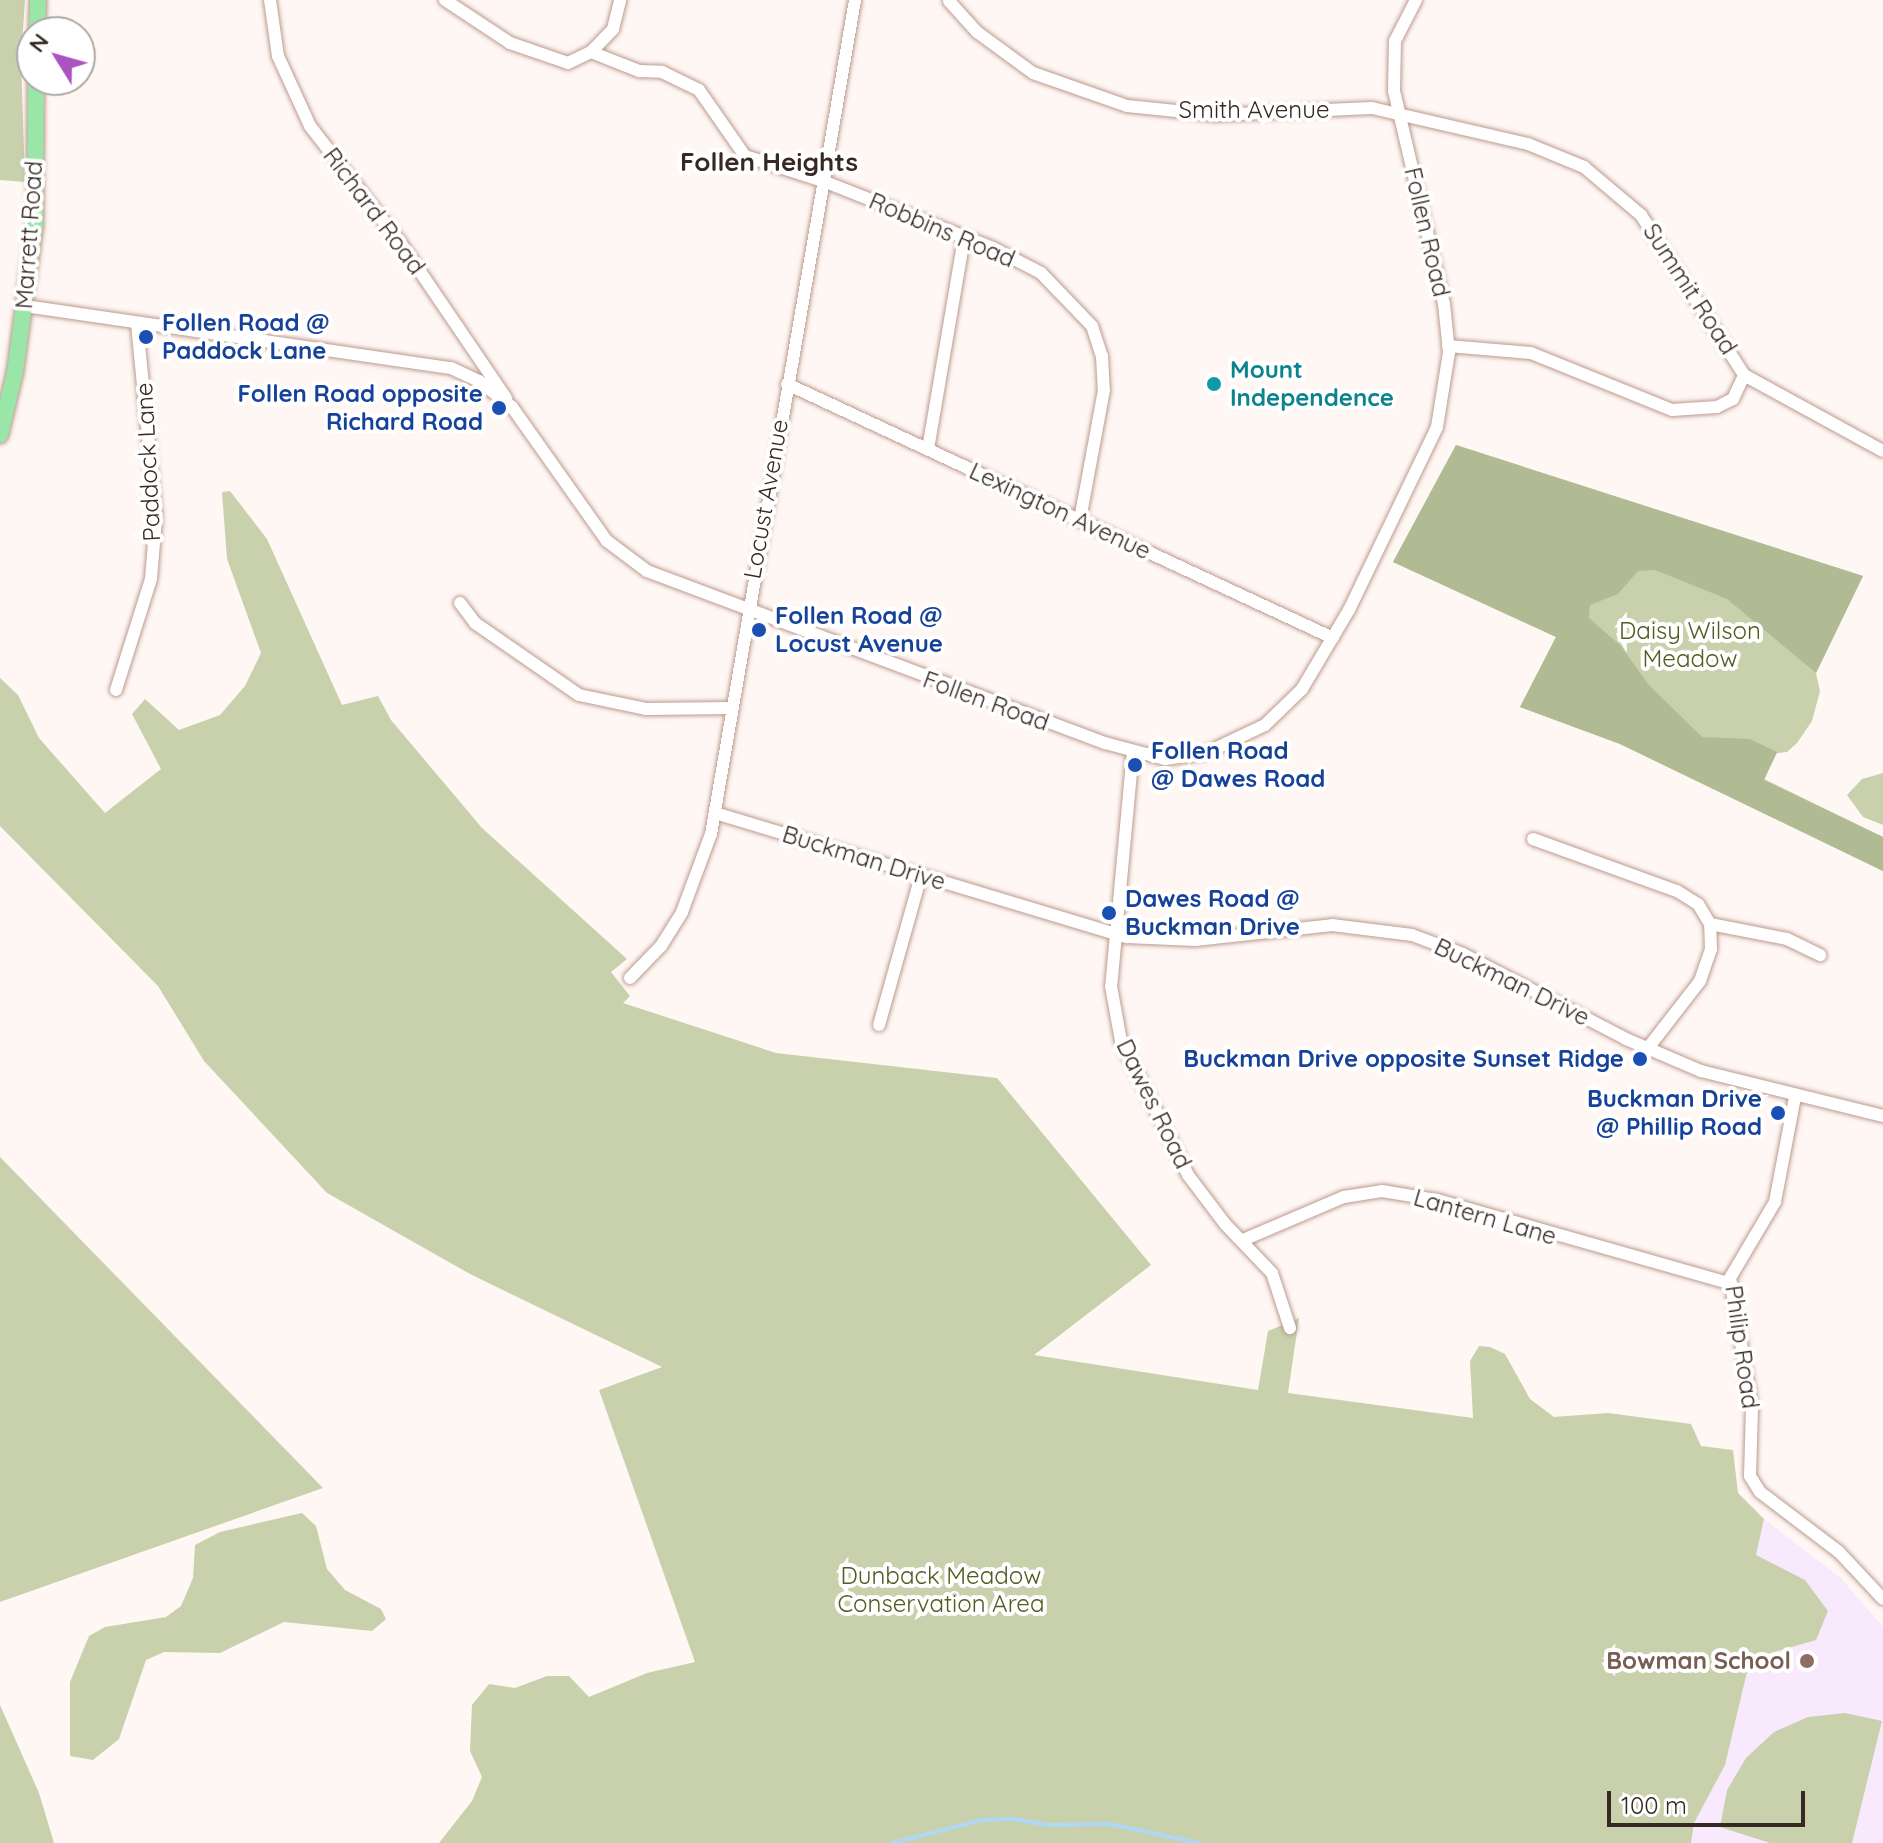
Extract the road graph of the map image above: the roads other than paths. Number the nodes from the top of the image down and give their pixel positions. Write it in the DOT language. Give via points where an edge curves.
graph roads {
  1 [pos="270,0"];
  2 [pos="445,0"];
  3 [pos="620,0"];
  4 [pos="855,0"];
  5 [pos="946,0"];
  6 [pos="955,0"];
  7 [pos="1416,0"];
  8 [pos="591,52"];
  9 [pos="36,96"];
  10 [pos="1400,114"];
  11 [pos="823,181"];
  12 [pos="964,239"];
  13 [pos="25,306"];
  14 [pos="137,324"];
  15 [pos="1448,346"];
  16 [pos="1744,375"];
  17 [pos="787,384"];
  18 [pos="512,407"];
  19 [pos="0,435"];
  20 [pos="928,449"];
  21 [pos="1883,451"];
  22 [pos="1080,520"];
  23 [pos="460,603"];
  24 [pos="746,610"];
  25 [pos="1333,638"];
  26 [pos="116,690"];
  27 [pos="731,708"];
  28 [pos="1133,751"];
  29 [pos="715,813"];
  30 [pos="1533,839"];
  31 [pos="921,876"];
  32 [pos="1710,924"];
  33 [pos="1116,934"];
  34 [pos="1820,955"];
  35 [pos="630,978"];
  36 [pos="879,1025"];
  37 [pos="1648,1048"];
  38 [pos="1795,1097"];
  39 [pos="1883,1116"];
  40 [pos="1243,1240"];
  41 [pos="1731,1284"];
  42 [pos="1290,1328"];
  43 [pos="1883,1599"];
  1 -- 18 [label="street, Richard Road" via="278,56 310,126 400,242"];
  2 -- 8 [label="street" via="510,43 568,63"];
  3 -- 8 [label="street" via="613,29"];
  4 -- 11 [label="street, Locust Avenue"];
  5 -- 6 [label="street"];
  5 -- 10 [label="street, Smith Avenue" via="977,32 1033,73 1127,106 1216,115 1372,108"];
  7 -- 10 [label="street, Follen Road" via="1395,41 1394,91"];
  8 -- 11 [label="street, Robbins Road" via="639,71 662,72 699,90 745,156"];
  9 -- 13 [label="main road, Marrett Road" via="35,225"];
  10 -- 15 [label="street, Follen Road" via="1444,304"];
  10 -- 16 [label="street, Summit Road" via="1528,144 1584,167 1611,187 1641,215 1670,255"];
  11 -- 12 [label="street, Robbins Road"];
  11 -- 17 [label="street, Locust Avenue"];
  12 -- 20 [label="street"];
  12 -- 22 [label="street, Robbins Road" via="1041,273 1092,326 1104,390"];
  13 -- 14 [label="street, Follen Road"];
  13 -- 19 [label="main road, Marrett Road"];
  14 -- 18 [label="street, Follen Road" via="451,368 479,381"];
  14 -- 26 [label="street, Paddock Lane" via="156,518 151,579"];
  15 -- 16 [label="street" via="1531,353 1672,410 1717,407 1733,399"];
  15 -- 25 [label="street, Follen Road" via="1446,393 1437,427"];
  16 -- 21 [label="street, Summit Road"];
  17 -- 20 [label="street, Lexington Avenue"];
  17 -- 24 [label="street, Locust Avenue"];
  18 -- 24 [label="street, Follen Road" via="607,541 647,571"];
  20 -- 22 [label="street, Lexington Avenue"];
  22 -- 25 [label="street, Lexington Avenue"];
  23 -- 27 [label="street" via="475,623 579,695 646,709"];
  24 -- 27 [label="street, Locust Avenue"];
  24 -- 28 [label="street, Follen Road" via="1019,714"];
  25 -- 28 [label="street, Follen Road" via="1302,689 1265,725 1206,753 1165,759"];
  27 -- 29 [label="street, Locust Avenue"];
  28 -- 33 [label="street, Dawes Road"];
  29 -- 31 [label="street, Buckman Drive"];
  29 -- 35 [label="street, Locust Avenue" via="703,865 682,912 661,946"];
  30 -- 32 [label="street" via="1677,891 1698,904"];
  31 -- 33 [label="street, Buckman Drive"];
  31 -- 36 [label="street"];
  32 -- 34 [label="street" via="1787,939"];
  32 -- 37 [label="street" via="1711,949 1700,981"];
  33 -- 37 [label="street, Buckman Drive" via="1195,940 1332,925 1412,935 1463,954"];
  33 -- 40 [label="street, Dawes Road" via="1111,986 1121,1041 1188,1175"];
  37 -- 38 [label="street, Buckman Drive" via="1701,1071"];
  38 -- 39 [label="street, Buckman Drive"];
  38 -- 41 [label="street, Philip Road" via="1775,1202 1741,1254"];
  40 -- 41 [label="street, Lantern Lane" via="1344,1197 1382,1191 1437,1200"];
  40 -- 42 [label="street, Dawes Road" via="1272,1273"];
  41 -- 43 [label="street, Philip Road" via="1752,1408 1750,1476 1760,1492 1839,1552"];
}
